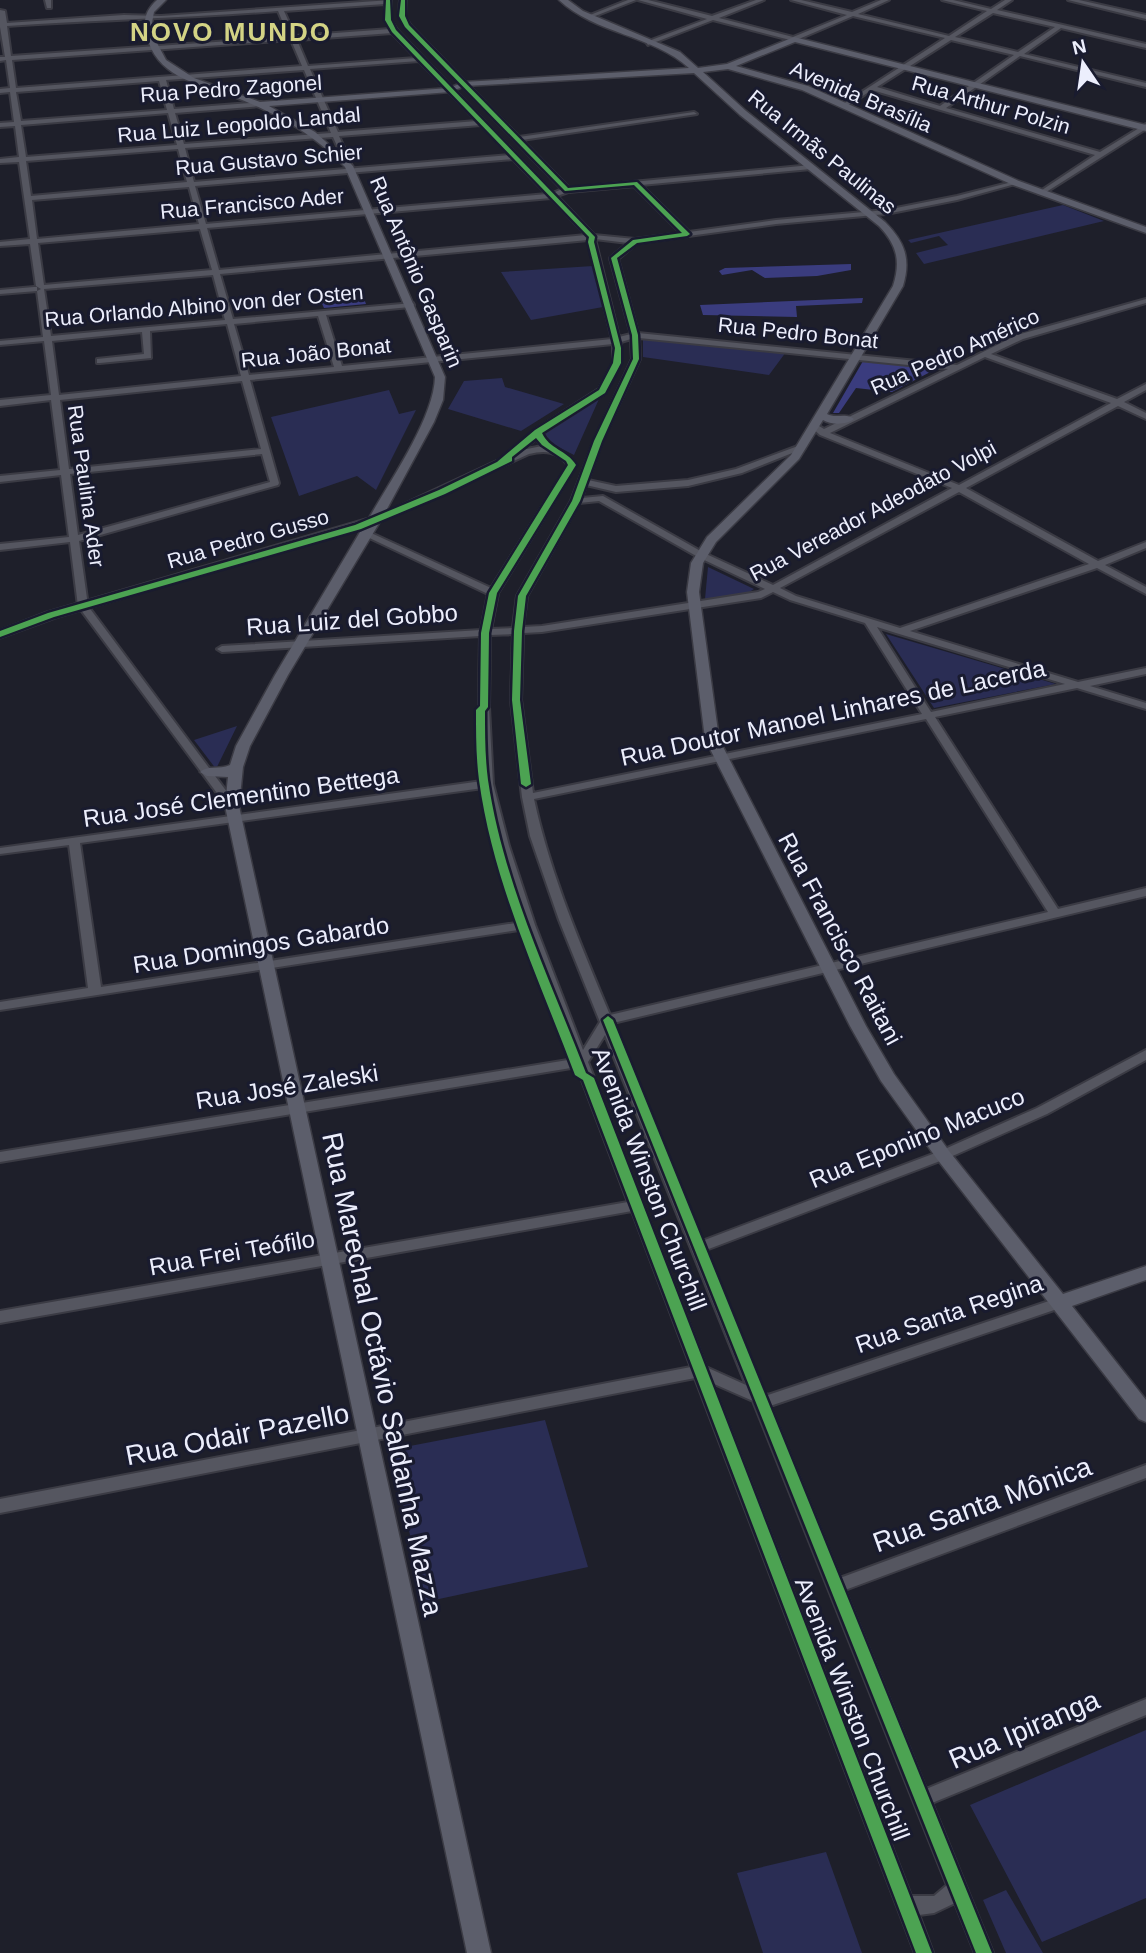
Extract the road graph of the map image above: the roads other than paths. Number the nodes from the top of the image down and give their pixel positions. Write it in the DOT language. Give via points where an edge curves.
graph roads {
  1 [pos="162,0"];
  2 [pos="403,0"];
  3 [pos="563,0"];
  4 [pos="633,0"];
  5 [pos="641,0"];
  6 [pos="761,0"];
  7 [pos="794,0"];
  8 [pos="886,0"];
  9 [pos="945,0"];
  10 [pos="1009,0"];
  11 [pos="1071,0"];
  12 [pos="388,1"];
  13 [pos="280,9"];
  14 [pos="2,11"];
  15 [pos="992,11"];
  16 [pos="853,14"];
  17 [pos="149,17"];
  18 [pos="588,17"];
  19 [pos="1146,17"];
  20 [pos="713,18"];
  21 [pos="3,25"];
  22 [pos="1060,26"];
  23 [pos="394,30"];
  24 [pos="293,38"];
  25 [pos="950,38"];
  26 [pos="794,39"];
  27 [pos="648,43"];
  28 [pos="1146,46"];
  29 [pos="155,48"];
  30 [pos="669,52"];
  31 [pos="1019,55"];
  32 [pos="9,58"];
  33 [pos="0,59"];
  34 [pos="421,59"];
  35 [pos="727,66"];
  36 [pos="905,67"];
  37 [pos="306,68"];
  38 [pos="697,70"];
  39 [pos="186,77"];
  40 [pos="162,79"];
  41 [pos="464,84"];
  42 [pos="976,85"];
  43 [pos="1146,86"];
  44 [pos="872,88"];
  45 [pos="14,90"];
  46 [pos="450,90"];
  47 [pos="0,91"];
  48 [pos="320,100"];
  49 [pos="261,104"];
  50 [pos="843,106"];
  51 [pos="942,108"];
  52 [pos="172,111"];
  53 [pos="694,114"];
  54 [pos="18,123"];
  55 [pos="481,123"];
  56 [pos="0,125"];
  57 [pos="1145,127"];
  58 [pos="335,135"];
  59 [pos="312,136"];
  60 [pos="517,139"];
  61 [pos="181,147"];
  62 [pos="1101,155"];
  63 [pos="513,157"];
  64 [pos="23,159"];
  65 [pos="0,161"];
  66 [pos="811,167"];
  67 [pos="350,168"];
  68 [pos="635,183"];
  69 [pos="1016,183"];
  70 [pos="192,184"];
  71 [pos="566,190"];
  72 [pos="1041,193"];
  73 [pos="550,196"];
  74 [pos="28,198"];
  75 [pos="369,212"];
  76 [pos="868,213"];
  77 [pos="204,226"];
  78 [pos="1146,230"];
  79 [pos="687,234"];
  80 [pos="670,236"];
  81 [pos="592,237"];
  82 [pos="34,241"];
  83 [pos="635,241"];
  84 [pos="0,244"];
  85 [pos="389,256"];
  86 [pos="216,272"];
  87 [pos="40,288"];
  88 [pos="0,292"];
  89 [pos="1146,301"];
  90 [pos="411,304"];
  91 [pos="321,313"];
  92 [pos="230,321"];
  93 [pos="146,329"];
  94 [pos="635,335"];
  95 [pos="47,338"];
  96 [pos="616,341"];
  97 [pos="0,343"];
  98 [pos="984,354"];
  99 [pos="856,357"];
  100 [pos="435,359"];
  101 [pos="100,361"];
  102 [pos="956,368"];
  103 [pos="339,369"];
  104 [pos="246,378"];
  105 [pos="1146,387"];
  106 [pos="55,397"];
  107 [pos="1117,402"];
  108 [pos="0,403"];
  109 [pos="821,415"];
  110 [pos="1146,416"];
  111 [pos="849,419"];
  112 [pos="818,430"];
  113 [pos="538,432"];
  114 [pos="548,448"];
  115 [pos="801,448"];
  116 [pos="266,451"];
  117 [pos="500,463"];
  118 [pos="65,472"];
  119 [pos="0,479"];
  120 [pos="584,482"];
  121 [pos="959,488"];
  122 [pos="616,489"];
  123 [pos="600,498"];
  124 [pos="576,501"];
  125 [pos="375,520"];
  126 [pos="366,534"];
  127 [pos="74,539"];
  128 [pos="1146,545"];
  129 [pos="0,547"];
  130 [pos="701,555"];
  131 [pos="1098,564"];
  132 [pos="501,579"];
  133 [pos="473,582"];
  134 [pos="772,590"];
  135 [pos="1146,591"];
  136 [pos="493,593"];
  137 [pos="695,605"];
  138 [pos="83,606"];
  139 [pos="869,622"];
  140 [pos="517,631"];
  141 [pos="899,631"];
  142 [pos="485,633"];
  143 [pos="0,634"];
  144 [pos="300,645"];
  145 [pos="222,649"];
  146 [pos="1146,671"];
  147 [pos="1075,685"];
  148 [pos="1146,706"];
  149 [pos="929,715"];
  150 [pos="720,758"];
  151 [pos="236,767"];
  152 [pos="207,772"];
  153 [pos="488,784"];
  154 [pos="528,797"];
  155 [pos="233,812"];
  156 [pos="74,841"];
  157 [pos="0,851"];
  158 [pos="1146,892"];
  159 [pos="1055,914"];
  160 [pos="529,925"];
  161 [pos="266,965"];
  162 [pos="828,968"];
  163 [pos="95,991"];
  164 [pos="0,1006"];
  165 [pos="608,1020"];
  166 [pos="1146,1054"];
  167 [pos="582,1062"];
  168 [pos="297,1109"];
  169 [pos="943,1156"];
  170 [pos="0,1157"];
  171 [pos="637,1205"];
  172 [pos="698,1248"];
  173 [pos="329,1259"];
  174 [pos="1146,1273"];
  175 [pos="1058,1303"];
  176 [pos="0,1317"];
  177 [pos="700,1371"];
  178 [pos="763,1399"];
  179 [pos="1146,1414"];
  180 [pos="368,1436"];
  181 [pos="1146,1471"];
  182 [pos="0,1506"];
  183 [pos="836,1586"];
  184 [pos="1146,1707"];
  185 [pos="922,1800"];
  186 [pos="958,1887"];
  187 [pos="905,1904"];
  188 [pos="479,1953"];
  189 [pos="923,1953"];
  190 [pos="984,1953"];
  1 -- 17 [label="main road"];
  2 -- 41 [label="street" via="407,26"];
  3 -- 18 [label="main road, Avenida Brasília"];
  4 -- 18 [label="street"];
  5 -- 20 [label="street"];
  6 -- 20 [label="street"];
  7 -- 16 [label="street"];
  8 -- 16 [label="street"];
  9 -- 15 [label="street"];
  10 -- 15 [label="street"];
  11 -- 19 [label="street"];
  12 -- 13 [label="street"];
  12 -- 23 [label="street" via="388,20"];
  13 -- 17 [label="street"];
  13 -- 24 [label="street, Rua Antônio Gasparin"];
  14 -- 21 [label="street, Rua Paulina Ader"];
  15 -- 22 [label="street"];
  15 -- 25 [label="street"];
  16 -- 25 [label="street"];
  16 -- 26 [label="street"];
  17 -- 21 [label="street"];
  17 -- 29 [label="main road"];
  18 -- 27 [label="main road, Avenida Brasília"];
  20 -- 26 [label="street"];
  20 -- 27 [label="street"];
  21 -- 32 [label="street, Rua Paulina Ader"];
  22 -- 28 [label="street"];
  22 -- 31 [label="street"];
  23 -- 24 [label="street"];
  23 -- 34 [label="street"];
  24 -- 29 [label="street"];
  24 -- 37 [label="street, Rua Antônio Gasparin"];
  25 -- 31 [label="street"];
  25 -- 36 [label="street"];
  26 -- 35 [label="main road"];
  26 -- 36 [label="main road"];
  27 -- 30 [label="main road, Avenida Brasília"];
  29 -- 32 [label="street"];
  29 -- 39 [label="main road" via="164,64"];
  30 -- 35 [label="main road, Avenida Brasília"];
  30 -- 38 [label="main road, Rua Irmãs Paulinas"];
  31 -- 42 [label="street"];
  31 -- 43 [label="street"];
  32 -- 33 [label="street"];
  32 -- 45 [label="street, Rua Paulina Ader"];
  34 -- 37 [label="street"];
  34 -- 46 [label="street"];
  35 -- 38 [label="main road, Rua Pedro Zagonel"];
  35 -- 50 [label="main road, Avenida Brasília" via="805,88"];
  36 -- 42 [label="main road"];
  36 -- 44 [label="street"];
  37 -- 39 [label="street"];
  37 -- 48 [label="street, Rua Antônio Gasparin"];
  38 -- 41 [label="main road, Rua Pedro Zagonel"];
  38 -- 66 [label="main road, Rua Irmãs Paulinas"];
  39 -- 40 [label="street"];
  39 -- 49 [label="main road"];
  40 -- 45 [label="street"];
  40 -- 52 [label="street"];
  41 -- 46 [label="main road, Rua Pedro Zagonel"];
  41 -- 60 [label="street"];
  42 -- 51 [label="street"];
  42 -- 57 [label="main road"];
  44 -- 50 [label="street"];
  44 -- 51 [label="street, Rua Arthur Polzin"];
  45 -- 47 [label="street"];
  45 -- 54 [label="street, Rua Paulina Ader"];
  46 -- 48 [label="main road, Rua Pedro Zagonel"];
  46 -- 55 [label="street"];
  48 -- 49 [label="main road, Rua Pedro Zagonel"];
  48 -- 58 [label="street, Rua Antônio Gasparin"];
  49 -- 52 [label="street, Rua Pedro Zagonel"];
  49 -- 59 [label="main road"];
  50 -- 69 [label="main road, Avenida Brasília"];
  51 -- 62 [label="street, Rua Arthur Polzin"];
  52 -- 54 [label="street, Rua Pedro Zagonel"];
  52 -- 61 [label="street"];
  53 -- 60 [label="street"];
  54 -- 56 [label="street, Rua Pedro Zagonel"];
  54 -- 64 [label="street, Rua Paulina Ader"];
  55 -- 58 [label="street, Rua Luiz Leopoldo Landal"];
  55 -- 63 [label="street"];
  57 -- 62 [label="street"];
  58 -- 59 [label="street, Rua Luiz Leopoldo Landal"];
  58 -- 67 [label="street, Rua Antônio Gasparin"];
  59 -- 61 [label="street, Rua Luiz Leopoldo Landal"];
  59 -- 67 [label="main road"];
  60 -- 71 [label="street"];
  61 -- 64 [label="street, Rua Luiz Leopoldo Landal"];
  61 -- 70 [label="street"];
  62 -- 72 [label="street"];
  63 -- 67 [label="street, Rua Gustavo Schier"];
  63 -- 73 [label="street"];
  64 -- 65 [label="street, Rua Luiz Leopoldo Landal"];
  64 -- 74 [label="street, Rua Paulina Ader"];
  66 -- 68 [label="street, Rua Francisco Ader"];
  66 -- 76 [label="main road, Rua Irmãs Paulinas"];
  67 -- 70 [label="street, Rua Gustavo Schier"];
  67 -- 75 [label="main road, Rua Antônio Gasparin"];
  68 -- 71 [label="street, Rua Francisco Ader"];
  68 -- 79 [label="street"];
  69 -- 72 [label="main road, Avenida Brasília"];
  69 -- 76 [label="street"];
  70 -- 74 [label="street, Rua Gustavo Schier"];
  70 -- 77 [label="street"];
  71 -- 73 [label="street, Rua Francisco Ader"];
  72 -- 78 [label="main road, Avenida Brasília"];
  73 -- 75 [label="street, Rua Francisco Ader"];
  73 -- 81 [label="street"];
  74 -- 82 [label="street, Rua Paulina Ader"];
  75 -- 77 [label="street, Rua Francisco Ader"];
  75 -- 85 [label="main road, Rua Antônio Gasparin"];
  76 -- 79 [label="street"];
  76 -- 99 [label="main road, Rua Irmãs Paulinas" via="900,247 904,268"];
  77 -- 82 [label="street, Rua Francisco Ader"];
  77 -- 86 [label="street"];
  79 -- 80 [label="street"];
  80 -- 83 [label="street"];
  81 -- 83 [label="street"];
  81 -- 85 [label="street"];
  81 -- 96 [label="street"];
  82 -- 84 [label="street, Rua Francisco Ader"];
  82 -- 87 [label="street, Rua Paulina Ader"];
  83 -- 94 [label="street" via="614,258"];
  85 -- 86 [label="street"];
  85 -- 90 [label="main road, Rua Antônio Gasparin"];
  86 -- 87 [label="street"];
  86 -- 92 [label="street"];
  87 -- 88 [label="street"];
  87 -- 95 [label="street, Rua Paulina Ader"];
  89 -- 98 [label="street, Rua Pedro Américo" via="1030,333"];
  90 -- 91 [label="street, Rua Orlando Albino von der Osten"];
  90 -- 100 [label="main road, Rua Antônio Gasparin"];
  91 -- 92 [label="street, Rua Orlando Albino von der Osten"];
  91 -- 103 [label="street"];
  92 -- 93 [label="street, Rua Orlando Albino von der Osten"];
  92 -- 104 [label="street"];
  93 -- 95 [label="street, Rua Orlando Albino von der Osten"];
  93 -- 101 [label="street" via="148,356"];
  94 -- 96 [label="street, Rua João Bonat"];
  94 -- 99 [label="street, Rua Pedro Bonat"];
  94 -- 120 [label="street" via="635,363"];
  95 -- 97 [label="street, Rua Orlando Albino von der Osten"];
  95 -- 106 [label="street, Rua Paulina Ader"];
  96 -- 100 [label="street, Rua João Bonat"];
  96 -- 113 [label="street, Rua Pedro Gusso" via="617,362 604,389"];
  98 -- 102 [label="street, Rua Pedro Américo"];
  98 -- 107 [label="street"];
  99 -- 102 [label="street, Rua Pedro Bonat"];
  99 -- 109 [label="main road, Rua Irmãs Paulinas"];
  100 -- 103 [label="street, Rua João Bonat"];
  100 -- 125 [label="main road, Rua Antônio Gasparin" via="440,397"];
  102 -- 111 [label="street, Rua Pedro Américo"];
  103 -- 104 [label="street, Rua João Bonat"];
  104 -- 106 [label="street, Rua João Bonat"];
  104 -- 116 [label="street"];
  105 -- 107 [label="street, Rua Vereador Adeodato Volpi"];
  106 -- 108 [label="street, Rua João Bonat"];
  106 -- 118 [label="street, Rua Paulina Ader"];
  107 -- 110 [label="street"];
  107 -- 121 [label="street, Rua Vereador Adeodato Volpi"];
  109 -- 111 [label="main road" via="830,420"];
  109 -- 112 [label="main road, Rua Irmãs Paulinas"];
  111 -- 112 [label="street, Rua Pedro Américo"];
  112 -- 115 [label="main road, Rua Irmãs Paulinas"];
  112 -- 121 [label="street"];
  113 -- 114 [label="street, Avenida Winston Churchill"];
  113 -- 117 [label="street, Rua Pedro Gusso"];
  114 -- 117 [label="street, Rua Pedro Gusso" via="533,449"];
  114 -- 132 [label="street, Avenida Winston Churchill" via="569,458 572,465"];
  115 -- 122 [label="street" via="722,476"];
  115 -- 130 [label="main road, Rua Francisco Raitani"];
  116 -- 118 [label="street"];
  116 -- 127 [label="street" via="275,483"];
  117 -- 125 [label="street, Rua Pedro Gusso"];
  118 -- 119 [label="street"];
  118 -- 127 [label="street, Rua Paulina Ader"];
  120 -- 122 [label="street"];
  120 -- 124 [label="street, Avenida Winston Churchill"];
  121 -- 131 [label="street"];
  121 -- 134 [label="street, Rua Vereador Adeodato Volpi"];
  122 -- 123 [label="street"];
  123 -- 124 [label="street"];
  123 -- 130 [label="street"];
  124 -- 140 [label="street, Avenida Winston Churchill" via="522,596"];
  125 -- 126 [label="main road, Rua Antônio Gasparin"];
  125 -- 138 [label="main road, Rua Pedro Gusso"];
  126 -- 133 [label="street"];
  126 -- 144 [label="main road, Rua Antônio Gasparin"];
  127 -- 129 [label="street"];
  127 -- 138 [label="street, Rua Paulina Ader"];
  128 -- 131 [label="street"];
  130 -- 134 [label="street"];
  130 -- 137 [label="main road, Rua Francisco Raitani" via="693,582"];
  131 -- 135 [label="street"];
  131 -- 141 [label="street"];
  132 -- 133 [label="street"];
  132 -- 136 [label="street, Avenida Winston Churchill"];
  133 -- 136 [label="street"];
  134 -- 137 [label="street, Rua Vereador Adeodato Volpi"];
  134 -- 139 [label="street"];
  136 -- 142 [label="street, Avenida Winston Churchill"];
  137 -- 140 [label="street, Rua Vereador Adeodato Volpi"];
  137 -- 150 [label="main road, Rua Francisco Raitani" via="710,727"];
  138 -- 143 [label="main road, Rua Pedro Gusso"];
  138 -- 152 [label="street, Rua Paulina Ader"];
  139 -- 141 [label="street"];
  139 -- 149 [label="street"];
  140 -- 142 [label="street, Rua Luiz del Gobbo"];
  140 -- 154 [label="street, Avenida Winston Churchill" via="516,700"];
  141 -- 147 [label="street"];
  142 -- 144 [label="street, Rua Luiz del Gobbo"];
  142 -- 153 [label="street, Avenida Winston Churchill"];
  144 -- 145 [label="street, Rua Luiz del Gobbo"];
  144 -- 151 [label="main road, Rua Antônio Gasparin" via="248,736"];
  146 -- 147 [label="street, Rua Doutor Manoel Linhares de Lacerda"];
  147 -- 148 [label="street"];
  147 -- 149 [label="street, Rua Doutor Manoel Linhares de Lacerda"];
  149 -- 150 [label="street, Rua Doutor Manoel Linhares de Lacerda"];
  149 -- 159 [label="street"];
  150 -- 154 [label="street, Rua Doutor Manoel Linhares de Lacerda"];
  150 -- 162 [label="main road, Rua Francisco Raitani"];
  151 -- 152 [label="main road" via="223,774"];
  151 -- 155 [label="main road, Rua Antônio Gasparin"];
  152 -- 155 [label="street, Rua Paulina Ader"];
  153 -- 155 [label="street, Rua José Clementino Bettega"];
  153 -- 160 [label="street, Avenida Winston Churchill"];
  154 -- 165 [label="street, Avenida Winston Churchill" via="555,893"];
  155 -- 156 [label="street, Rua José Clementino Bettega"];
  155 -- 161 [label="main road, Rua Marechal Octávio Saldanha Mazza"];
  156 -- 157 [label="street, Rua José Clementino Bettega"];
  156 -- 163 [label="street"];
  158 -- 159 [label="street"];
  159 -- 162 [label="street"];
  160 -- 161 [label="street, Rua Domingos Gabardo"];
  160 -- 167 [label="street, Avenida Winston Churchill"];
  161 -- 163 [label="street, Rua Domingos Gabardo"];
  161 -- 168 [label="main road, Rua Marechal Octávio Saldanha Mazza"];
  162 -- 165 [label="street"];
  162 -- 169 [label="main road, Rua Francisco Raitani" via="887,1077"];
  163 -- 164 [label="street, Rua Domingos Gabardo"];
  165 -- 167 [label="street"];
  165 -- 172 [label="street, Avenida Winston Churchill"];
  166 -- 169 [label="street, Rua Eponino Macuco" via="1042,1111"];
  167 -- 168 [label="street, Rua José Zaleski"];
  167 -- 171 [label="street, Avenida Winston Churchill"];
  168 -- 170 [label="street, Rua José Zaleski"];
  168 -- 173 [label="main road, Rua Marechal Octávio Saldanha Mazza"];
  169 -- 172 [label="street, Rua Eponino Macuco"];
  169 -- 175 [label="main road, Rua Francisco Raitani"];
  171 -- 173 [label="street, Rua Frei Teófilo"];
  171 -- 177 [label="street, Avenida Winston Churchill"];
  172 -- 178 [label="street, Avenida Winston Churchill"];
  173 -- 176 [label="street, Rua Frei Teófilo"];
  173 -- 180 [label="main road, Rua Marechal Octávio Saldanha Mazza"];
  174 -- 175 [label="main road, Rua Santa Regina"];
  175 -- 178 [label="street, Rua Santa Regina"];
  175 -- 179 [label="main road, Rua Francisco Raitani"];
  177 -- 178 [label="street"];
  177 -- 180 [label="street, Rua Odair Pazello"];
  177 -- 187 [label="street, Avenida Winston Churchill"];
  178 -- 183 [label="street, Avenida Winston Churchill"];
  180 -- 182 [label="street, Rua Odair Pazello"];
  180 -- 188 [label="main road, Rua Marechal Octávio Saldanha Mazza"];
  181 -- 183 [label="street, Rua Santa Mônica"];
  183 -- 185 [label="street, Avenida Winston Churchill"];
  184 -- 185 [label="street, Rua Ipiranga"];
  185 -- 186 [label="street, Avenida Winston Churchill"];
  186 -- 187 [label="street" via="938,1905 921,1908"];
  186 -- 190 [label="street, Avenida Winston Churchill"];
  187 -- 189 [label="street, Avenida Winston Churchill"];
}
